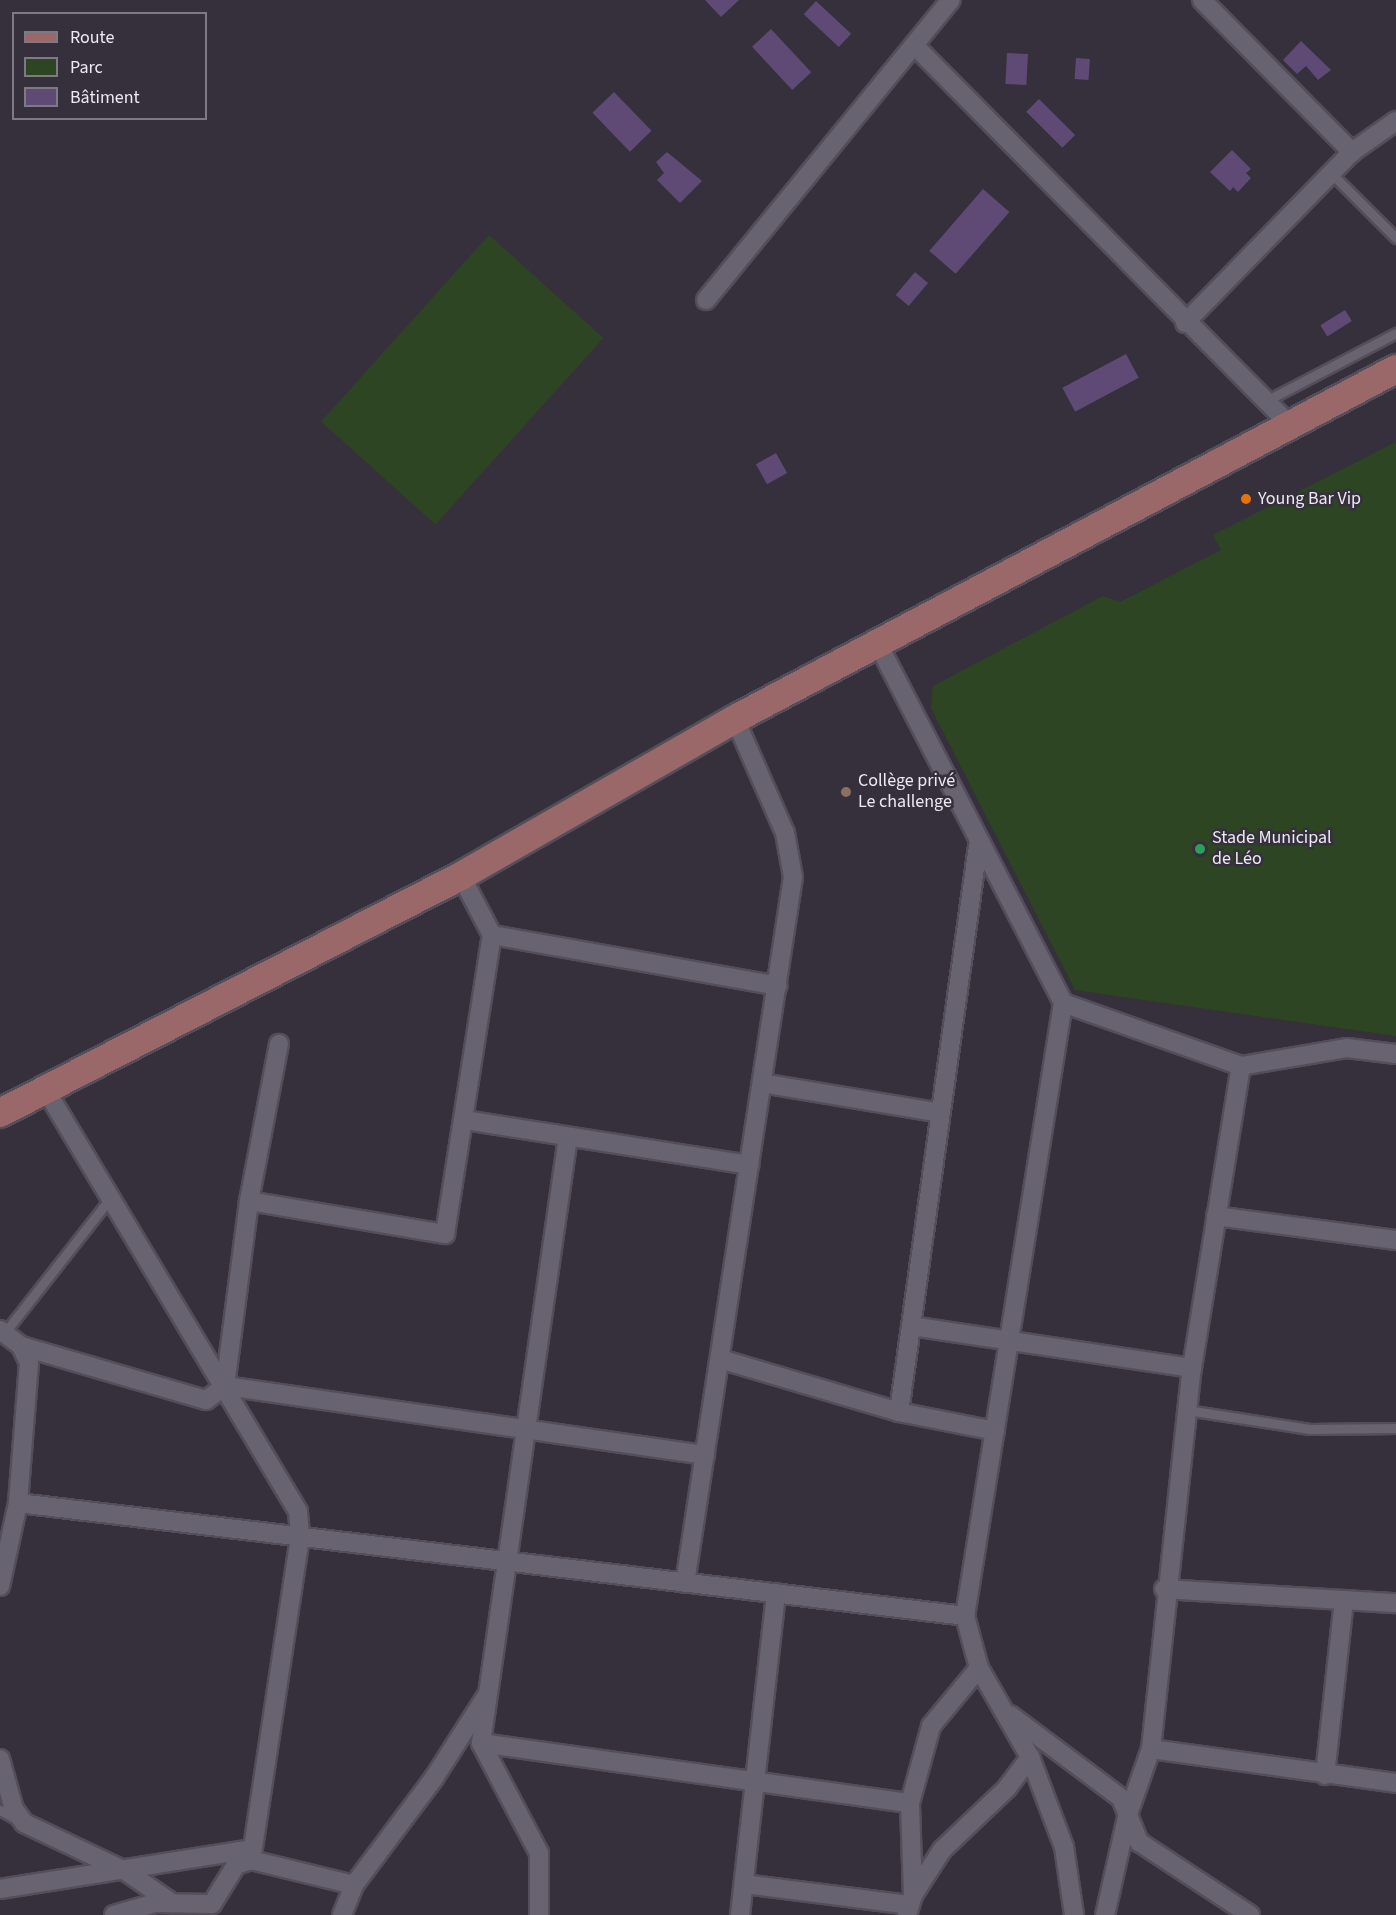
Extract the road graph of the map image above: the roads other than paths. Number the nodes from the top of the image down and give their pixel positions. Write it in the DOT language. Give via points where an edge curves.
graph roads {
  1 [pos="951,0"];
  2 [pos="1202,0"];
  3 [pos="914,45"];
  4 [pos="1396,121"];
  5 [pos="1352,152"];
  6 [pos="1332,173"];
  7 [pos="1396,238"];
  8 [pos="706,300"];
  9 [pos="1185,323"];
  10 [pos="1396,333"];
  11 [pos="1396,369"];
  12 [pos="1266,401"];
  13 [pos="1291,426"];
  14 [pos="878,644"];
  15 [pos="735,719"];
  16 [pos="978,846"];
  17 [pos="461,876"];
  18 [pos="492,935"];
  19 [pos="777,986"];
  20 [pos="1063,1003"];
  21 [pos="279,1044"];
  22 [pos="1396,1054"];
  23 [pos="1242,1066"];
  24 [pos="762,1083"];
  25 [pos="44,1088"];
  26 [pos="0,1113"];
  27 [pos="940,1113"];
  28 [pos="465,1120"];
  29 [pos="568,1137"];
  30 [pos="749,1165"];
  31 [pos="111,1197"];
  32 [pos="249,1201"];
  33 [pos="1216,1216"];
  34 [pos="1396,1240"];
  35 [pos="911,1326"];
  36 [pos="3,1331"];
  37 [pos="1010,1337"];
  38 [pos="21,1346"];
  39 [pos="720,1359"];
  40 [pos="1192,1368"];
  41 [pos="225,1386"];
  42 [pos="1187,1410"];
  43 [pos="899,1412"];
  44 [pos="1396,1428"];
  45 [pos="527,1430"];
  46 [pos="994,1431"];
  47 [pos="705,1455"];
  48 [pos="18,1503"];
  49 [pos="300,1537"];
  50 [pos="508,1562"];
  51 [pos="686,1582"];
  52 [pos="0,1586"];
  53 [pos="1164,1589"];
  54 [pos="776,1593"];
  55 [pos="1344,1600"];
  56 [pos="1396,1603"];
  57 [pos="965,1616"];
  58 [pos="979,1668"];
  59 [pos="489,1693"];
  60 [pos="1000,1706"];
  61 [pos="481,1743"];
  62 [pos="1150,1749"];
  63 [pos="1030,1757"];
  64 [pos="0,1759"];
  65 [pos="1325,1775"];
  66 [pos="756,1778"];
  67 [pos="1396,1783"];
  68 [pos="910,1803"];
  69 [pos="0,1810"];
  70 [pos="1127,1817"];
  71 [pos="24,1823"];
  72 [pos="252,1854"];
  73 [pos="127,1872"];
  74 [pos="744,1884"];
  75 [pos="354,1885"];
  76 [pos="0,1889"];
  77 [pos="910,1905"];
  78 [pos="184,1911"];
  79 [pos="114,1915"];
  80 [pos="342,1915"];
  81 [pos="539,1915"];
  82 [pos="740,1915"];
  83 [pos="1074,1915"];
  84 [pos="1104,1915"];
  85 [pos="1250,1915"];
  1 -- 3 [label="street"];
  2 -- 5 [label="street"];
  3 -- 8 [label="street"];
  3 -- 9 [label="street"];
  4 -- 5 [label="street"];
  5 -- 6 [label="street"];
  6 -- 7 [label="lane"];
  6 -- 9 [label="street"];
  9 -- 12 [label="street"];
  10 -- 12 [label="lane"];
  11 -- 13 [label="main road"];
  12 -- 13 [label="street"];
  13 -- 14 [label="main road"];
  14 -- 15 [label="main road"];
  14 -- 16 [label="street"];
  15 -- 17 [label="main road"];
  15 -- 19 [label="street" via="785,833 794,877"];
  16 -- 20 [label="street"];
  16 -- 27 [label="street"];
  17 -- 18 [label="street"];
  17 -- 25 [label="main road"];
  18 -- 19 [label="street"];
  18 -- 28 [label="street"];
  19 -- 24 [label="street"];
  20 -- 23 [label="street"];
  20 -- 37 [label="street"];
  21 -- 32 [label="street"];
  22 -- 23 [label="street" via="1347,1048"];
  23 -- 33 [label="street"];
  24 -- 27 [label="street"];
  24 -- 30 [label="street"];
  25 -- 26 [label="main road"];
  25 -- 31 [label="street"];
  27 -- 35 [label="street"];
  28 -- 29 [label="street"];
  28 -- 32 [label="street" via="445,1234"];
  29 -- 30 [label="street"];
  29 -- 45 [label="street"];
  30 -- 39 [label="street"];
  31 -- 36 [label="lane"];
  31 -- 41 [label="street"];
  32 -- 41 [label="street"];
  33 -- 34 [label="street"];
  33 -- 40 [label="street"];
  35 -- 37 [label="street"];
  35 -- 43 [label="street"];
  36 -- 38 [label="street"];
  37 -- 40 [label="street"];
  37 -- 46 [label="street"];
  38 -- 41 [label="street" via="206,1400"];
  38 -- 48 [label="street" via="29,1363"];
  39 -- 43 [label="street"];
  39 -- 47 [label="street"];
  40 -- 42 [label="street"];
  41 -- 45 [label="street"];
  41 -- 49 [label="street" via="288,1490"];
  42 -- 44 [label="lane" via="1311,1429"];
  42 -- 53 [label="street"];
  43 -- 46 [label="street"];
  45 -- 47 [label="street"];
  45 -- 50 [label="street"];
  46 -- 57 [label="street"];
  47 -- 51 [label="street"];
  48 -- 49 [label="street"];
  48 -- 52 [label="street"];
  49 -- 50 [label="street"];
  49 -- 72 [label="street"];
  50 -- 51 [label="street"];
  50 -- 59 [label="street"];
  51 -- 54 [label="street"];
  53 -- 55 [label="street"];
  53 -- 62 [label="street"];
  54 -- 57 [label="street"];
  54 -- 66 [label="street"];
  55 -- 56 [label="street"];
  55 -- 65 [label="street"];
  57 -- 58 [label="street"];
  58 -- 60 [label="street"];
  58 -- 68 [label="street" via="931,1726"];
  59 -- 61 [label="street"];
  59 -- 75 [label="street" via="434,1778"];
  60 -- 63 [label="street"];
  60 -- 70 [label="street" via="1120,1798"];
  61 -- 66 [label="street"];
  61 -- 81 [label="street" via="539,1852"];
  62 -- 65 [label="street"];
  62 -- 70 [label="street"];
  63 -- 77 [label="street" via="1007,1788 942,1850"];
  63 -- 83 [label="street" via="1064,1847"];
  64 -- 71 [label="street" via="14,1809"];
  65 -- 67 [label="street"];
  66 -- 68 [label="street"];
  66 -- 74 [label="street"];
  68 -- 77 [label="street"];
  69 -- 71 [label="lane"];
  70 -- 84 [label="street"];
  70 -- 85 [label="street" via="1139,1842"];
  71 -- 73 [label="street"];
  72 -- 73 [label="street"];
  72 -- 75 [label="street"];
  72 -- 78 [label="street" via="236,1865 212,1904"];
  73 -- 76 [label="street"];
  73 -- 78 [label="street"];
  74 -- 77 [label="street"];
  74 -- 82 [label="street"];
  75 -- 80 [label="street"];
  78 -- 79 [label="street" via="155,1903"];
}
